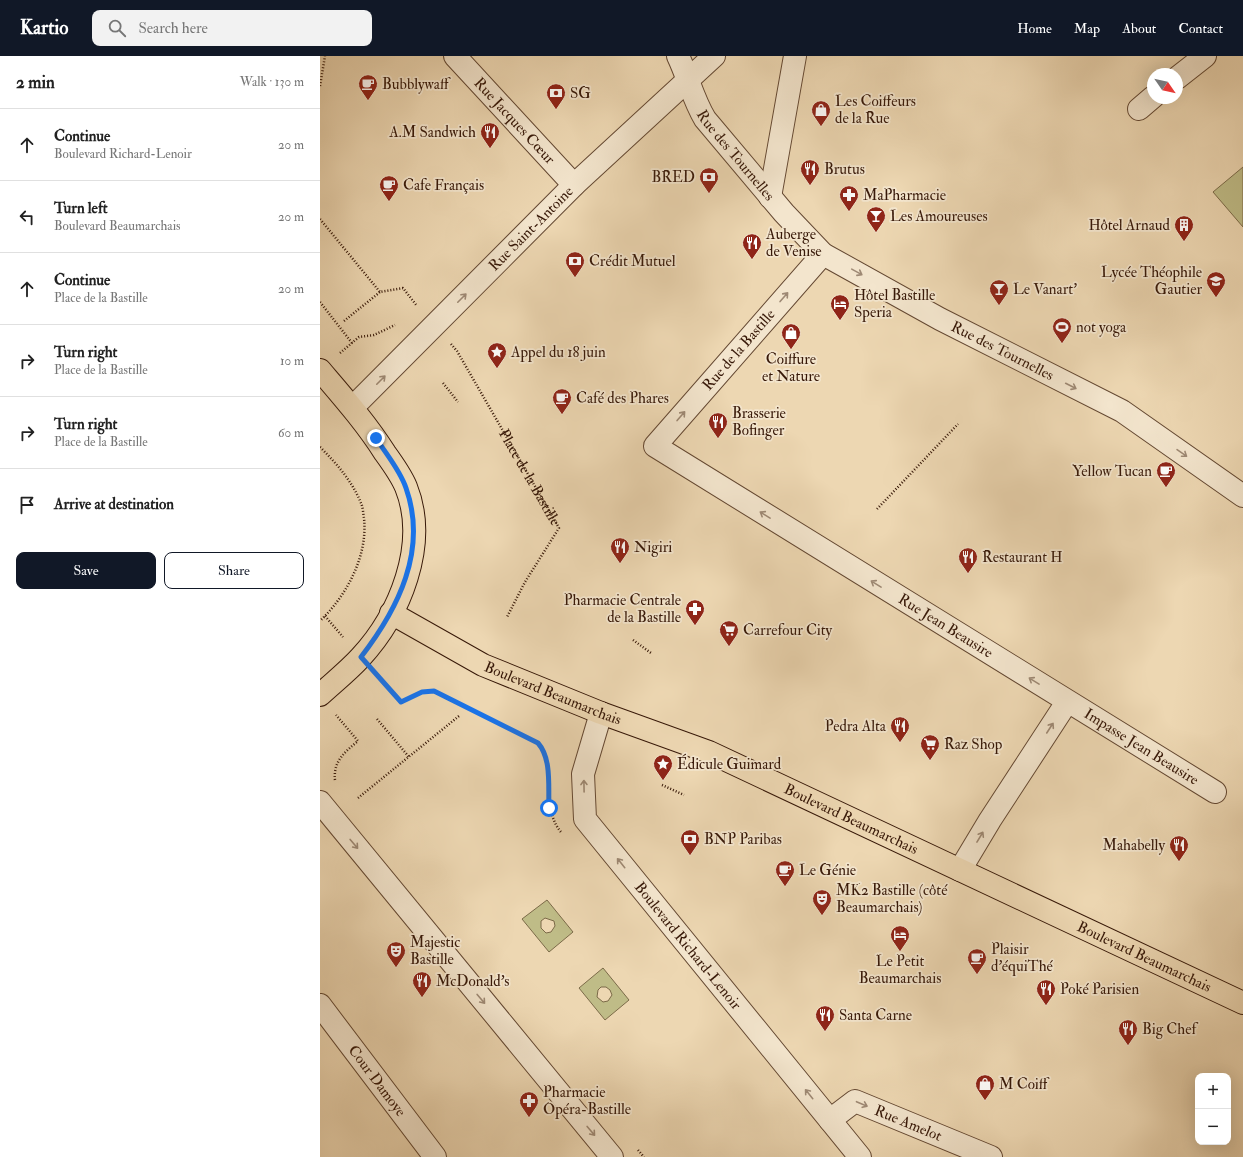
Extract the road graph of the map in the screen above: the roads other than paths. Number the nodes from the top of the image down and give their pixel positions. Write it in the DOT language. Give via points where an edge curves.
graph roads {
  1 [pos="455,56"];
  2 [pos="678,56"];
  3 [pos="714,56"];
  4 [pos="794,56"];
  5 [pos="1205,56"];
  6 [pos="1183,73"];
  7 [pos="689,80"];
  8 [pos="574,185"];
  9 [pos="770,197"];
  10 [pos="823,254"];
  11 [pos="320,370"];
  12 [pos="353,407"];
  13 [pos="655,446"];
  14 [pos="1243,496"];
  15 [pos="391,613"];
  16 [pos="320,695"];
  17 [pos="1067,702"];
  18 [pos="601,712"];
  19 [pos="1215,792"];
  20 [pos="320,802"];
  21 [pos="960,870"];
  22 [pos="1243,1004"];
  23 [pos="320,1005"];
  24 [pos="830,1120"];
  25 [pos="435,1157"];
  26 [pos="612,1157"];
  27 [pos="860,1157"];
  28 [pos="991,1157"];
  1 -- 8 [label="street, Rue Jacques Cœur"];
  2 -- 7 [label="street, Rue des Tournelles"];
  3 -- 7 [label="street, Rue Saint-Antoine"];
  4 -- 9 [label="street"];
  5 -- 6 [label="street"];
  7 -- 8 [label="street, Rue Saint-Antoine"];
  7 -- 9 [label="street, Rue des Tournelles" via="694,102 705,119"];
  12 -- 8 [label="street, Rue Saint-Antoine, one-way"];
  9 -- 10 [label="street, Rue des Tournelles"];
  13 -- 10 [label="street, Rue de la Bastille, one-way"];
  10 -- 14 [label="street, Rue des Tournelles, one-way" via="940,319 1122,411"];
  11 -- 12 [label="main road"];
  12 -- 15 [label="main road" via="396,470 406,487 411,505 414,527 409,566 403,588"];
  17 -- 13 [label="street, Rue Jean Beausire, one-way"];
  15 -- 16 [label="main road" via="361,657"];
  15 -- 18 [label="main road, Boulevard Beaumarchais" via="483,665"];
  17 -- 19 [label="street, Impasse Jean Beausire"];
  21 -- 17 [label="street, one-way"];
  18 -- 21 [label="main road, Boulevard Beaumarchais" via="709,752"];
  24 -- 18 [label="street, Boulevard Richard-Lenoir, one-way" via="584,818 583,774"];
  20 -- 26 [label="street, one-way"];
  21 -- 22 [label="main road, Boulevard Beaumarchais"];
  23 -- 25 [label="street, Cour Damoye"];
  24 -- 27 [label="street, Boulevard Richard-Lenoir"];
  24 -- 28 [label="street, Rue Amelot, one-way" via="855,1101"];
}
